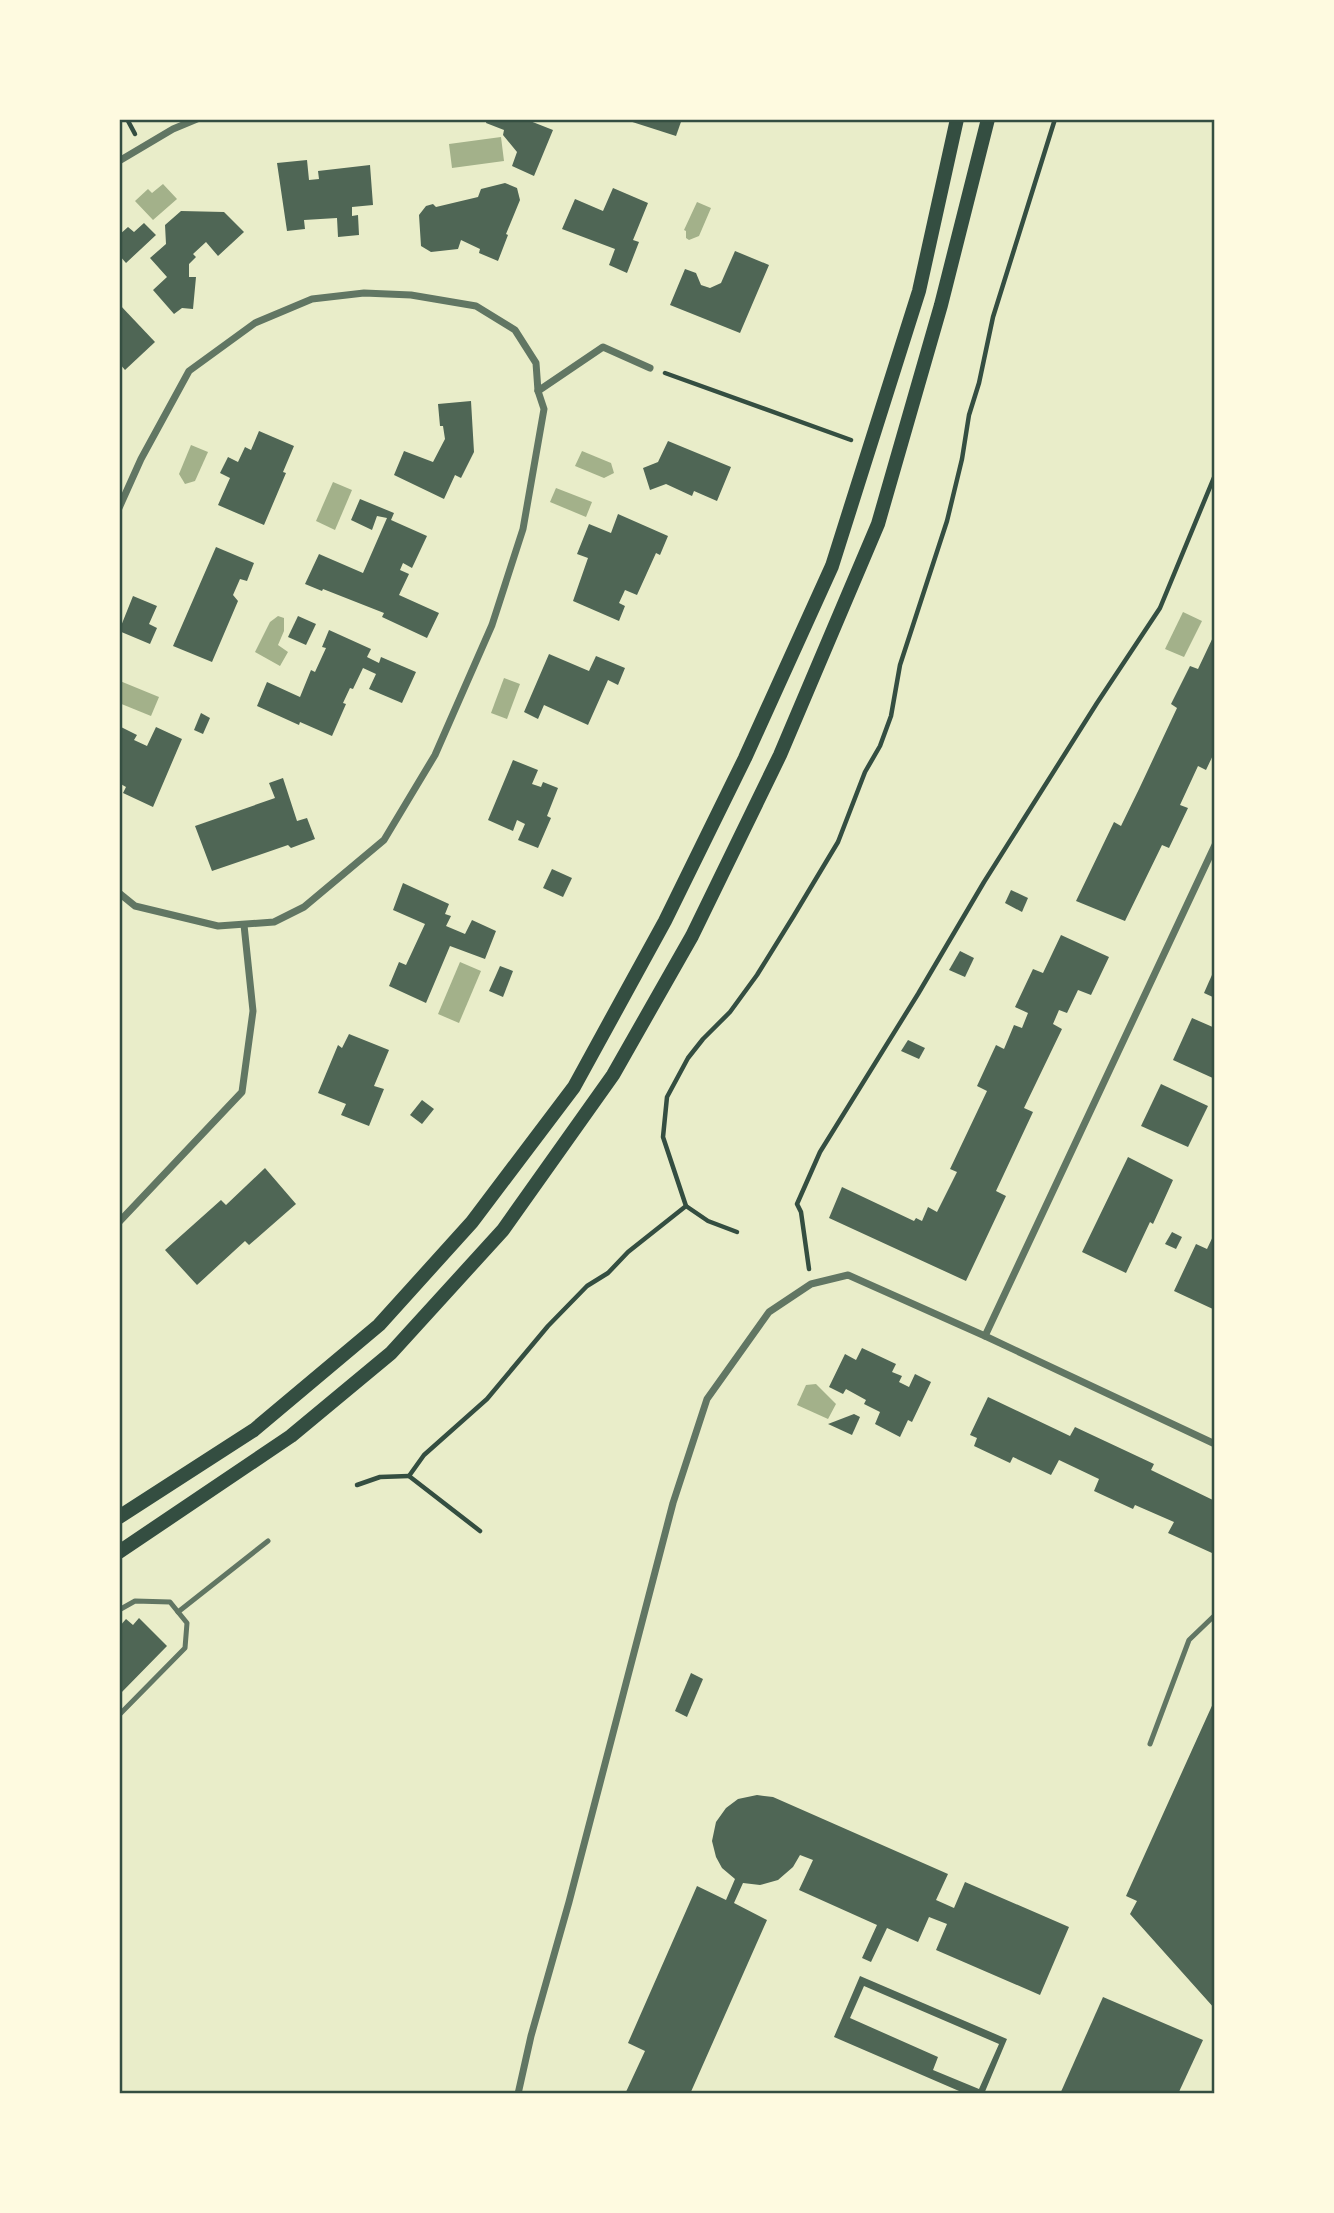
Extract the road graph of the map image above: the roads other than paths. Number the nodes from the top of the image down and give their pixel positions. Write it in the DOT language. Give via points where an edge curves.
graph roads {
  1 [pos="197,119"];
  2 [pos="957,119"];
  3 [pos="988,119"];
  4 [pos="119,161"];
  5 [pos="650,368"];
  6 [pos="538,391"];
  7 [pos="119,508"];
  8 [pos="1215,845"];
  9 [pos="119,893"];
  10 [pos="244,925"];
  11 [pos="119,1222"];
  12 [pos="985,1336"];
  13 [pos="1215,1444"];
  14 [pos="119,1517"];
  15 [pos="268,1541"];
  16 [pos="119,1552"];
  17 [pos="119,1611"];
  18 [pos="178,1612"];
  19 [pos="1215,1615"];
  20 [pos="119,1715"];
  21 [pos="1150,1744"];
  22 [pos="518,2094"];
  1 -- 4 [label="street"];
  2 -- 14 [label="main road" via="919,291 832,566 665,921 574,1087 472,1222 379,1325 254,1430"];
  3 -- 16 [label="main road" via="878,524 780,755 692,936 613,1075 503,1230 391,1353 291,1436"];
  5 -- 6 [label="street" via="603,347"];
  6 -- 7 [label="street" via="536,363 515,330 476,306 411,295 364,293 312,299 255,323 189,371"];
  6 -- 10 [label="street" via="544,409 523,529 492,625 435,755 384,840 304,906 274,922"];
  8 -- 12 [label="street"];
  9 -- 10 [label="street" via="135,906 218,926"];
  10 -- 11 [label="street" via="253,1011 242,1092"];
  12 -- 13 [label="street"];
  12 -- 22 [label="street" via="848,1275 811,1284 769,1312 707,1399 673,1503"];
  15 -- 18 [label="lane"];
  17 -- 18 [label="lane" via="135,1601 170,1602"];
  18 -- 20 [label="lane" via="187,1623 185,1648"];
  19 -- 21 [label="lane" via="1189,1640"];
}
